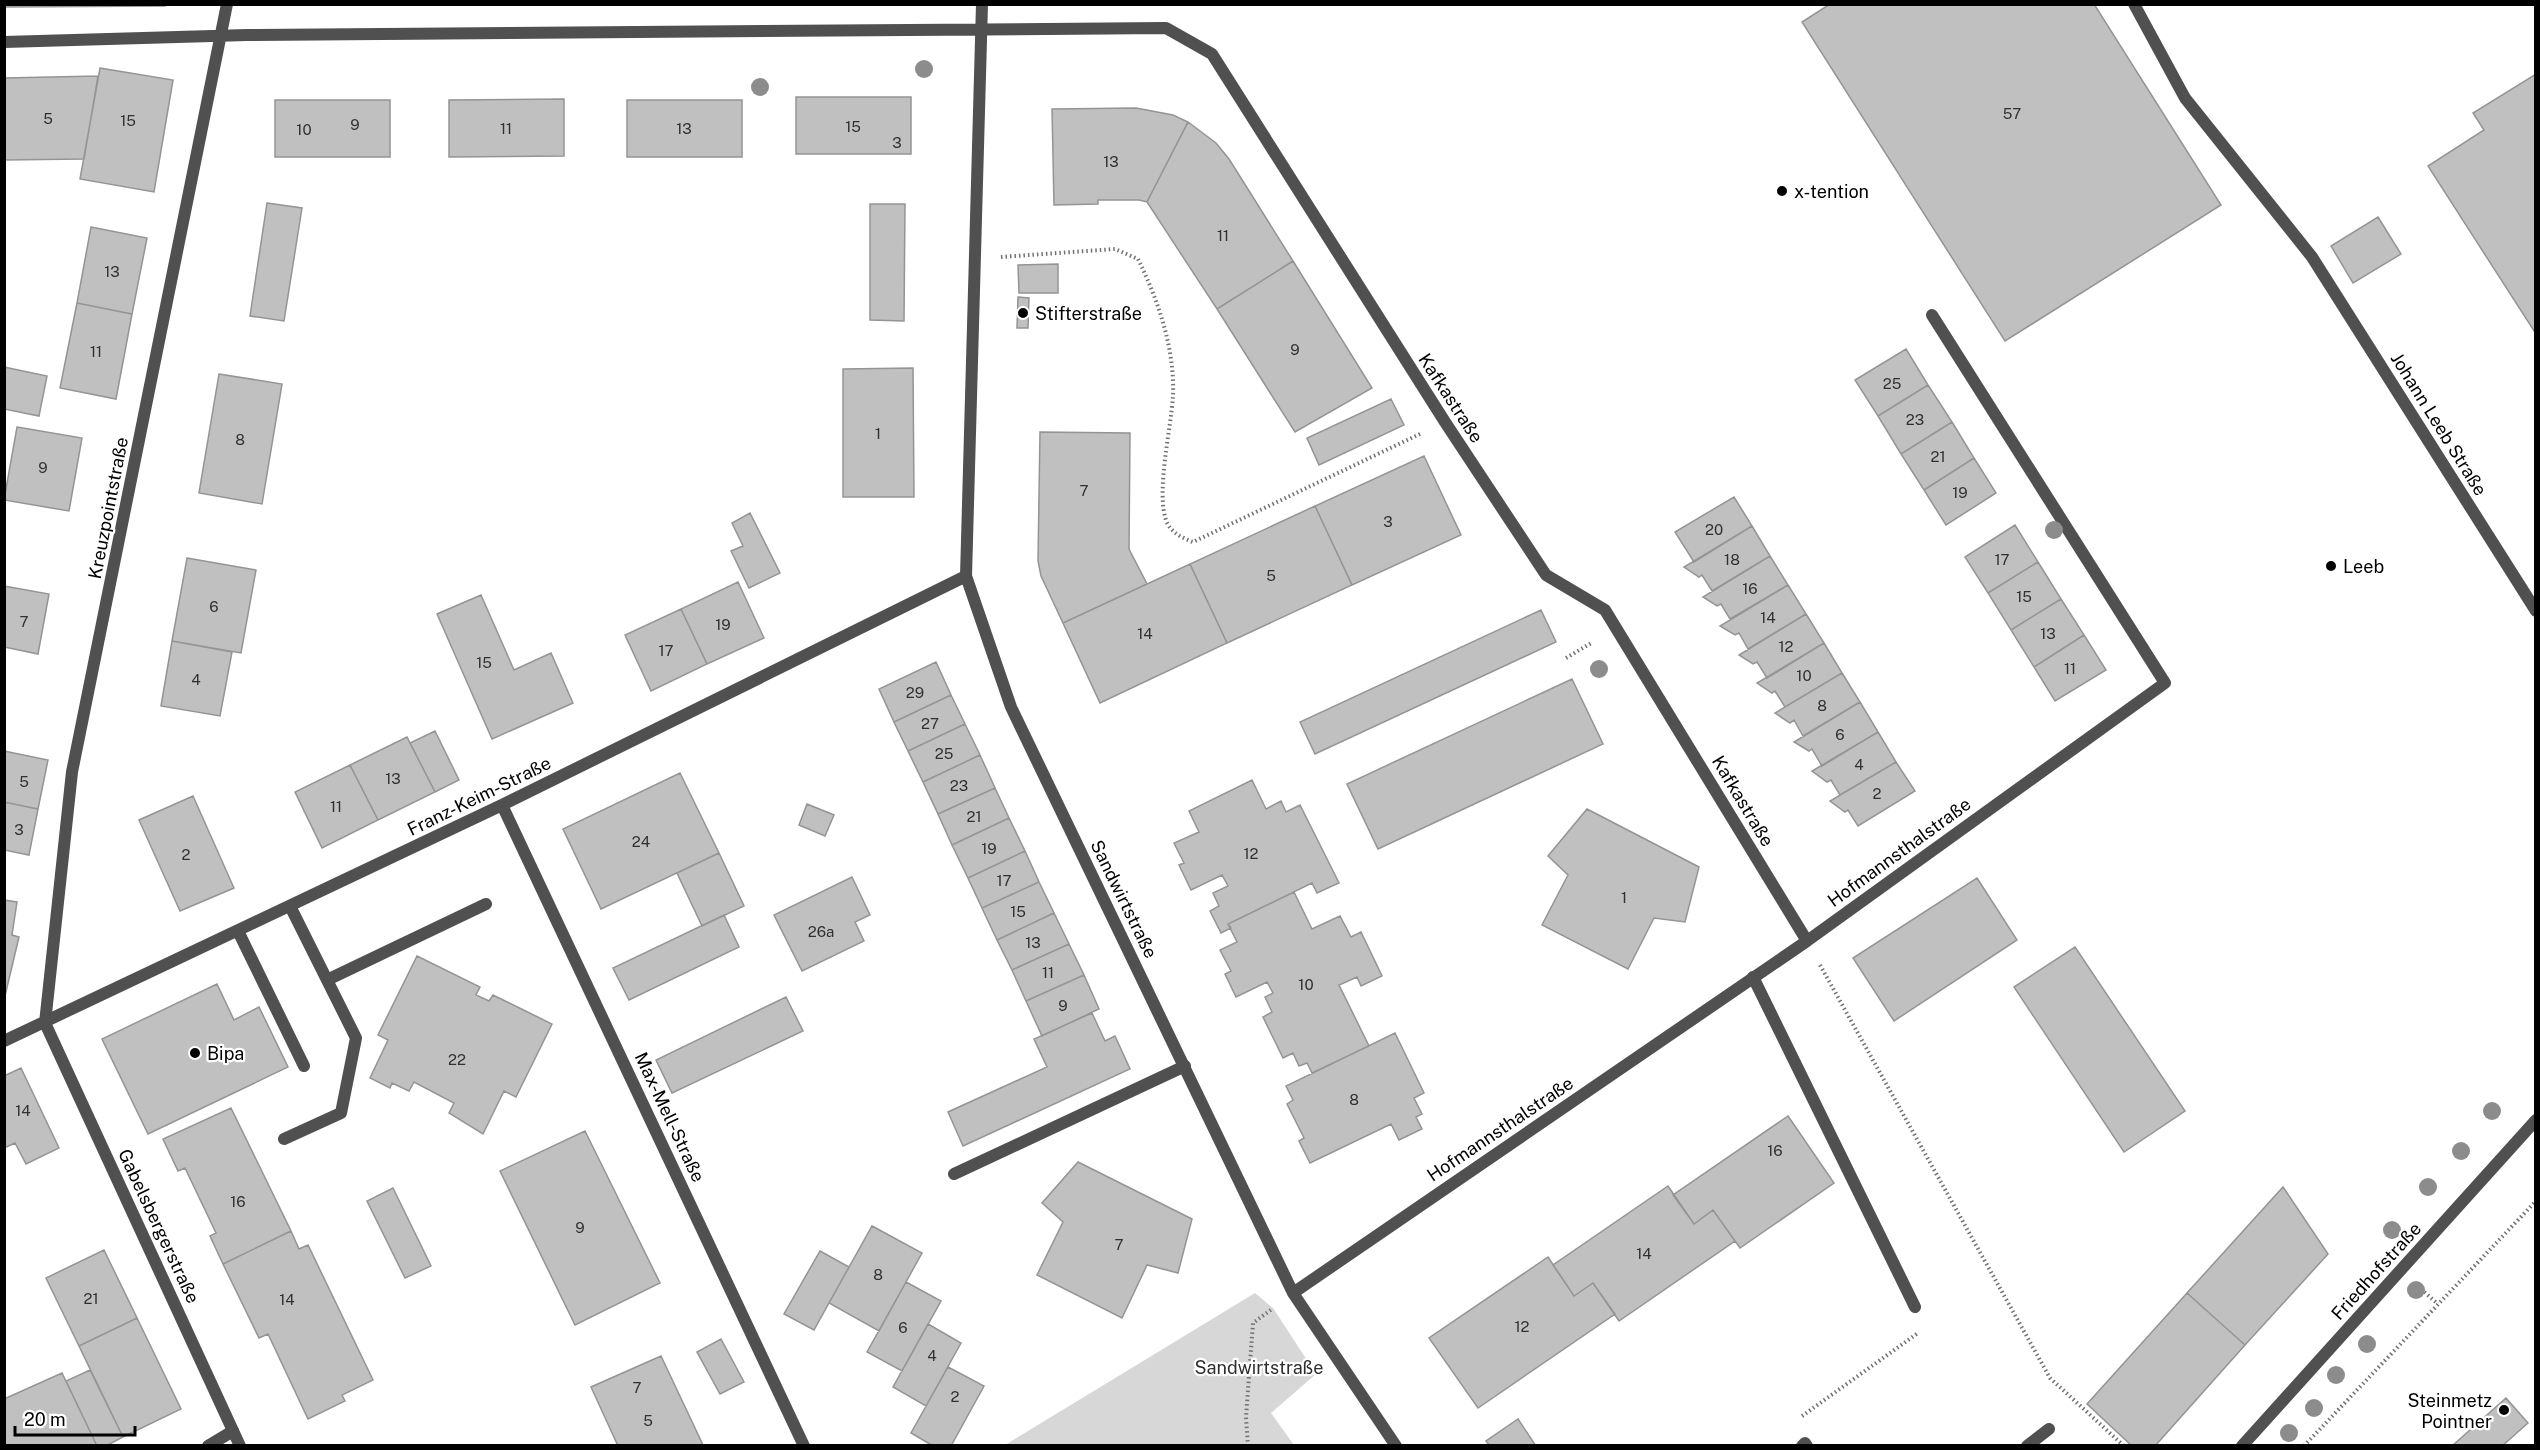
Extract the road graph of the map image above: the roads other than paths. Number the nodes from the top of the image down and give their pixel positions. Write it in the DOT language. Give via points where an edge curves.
graph roads {
  1 [pos="227,4"];
  2 [pos="982,4"];
  3 [pos="2134,4"];
  4 [pos="981,29"];
  5 [pos="222,36"];
  6 [pos="4,42"];
  7 [pos="1932,315"];
  8 [pos="966,576"];
  9 [pos="2535,611"];
  10 [pos="502,806"];
  11 [pos="486,904"];
  12 [pos="290,906"];
  13 [pos="238,931"];
  14 [pos="1807,941"];
  15 [pos="1753,977"];
  16 [pos="327,980"];
  17 [pos="45,1023"];
  18 [pos="4,1041"];
  19 [pos="304,1066"];
  20 [pos="1185,1066"];
  21 [pos="2535,1120"];
  22 [pos="284,1139"];
  23 [pos="954,1174"];
  24 [pos="1293,1293"];
  25 [pos="1915,1306"];
  26 [pos="2049,1429"];
  27 [pos="233,1431"];
  28 [pos="208,1446"];
  29 [pos="240,1446"];
  30 [pos="804,1446"];
  31 [pos="1396,1446"];
  32 [pos="2027,1446"];
  33 [pos="2242,1446"];
  1 -- 5 [label="street, Kreuzpointstraße"];
  2 -- 4 [label="street"];
  3 -- 9 [label="street, Johann Leeb Straße" via="2185,98 2312,257"];
  4 -- 5 [label="street, Kafkastraße"];
  4 -- 8 [label="street"];
  4 -- 14 [label="street, Kafkastraße" via="1166,28 1212,54 1546,575 1605,610"];
  5 -- 6 [label="street, Kafkastraße"];
  5 -- 17 [label="street, Kreuzpointstraße" via="72,772"];
  7 -- 14 [label="street, Hofmannsthalstraße" via="2164,683"];
  8 -- 10 [label="street, Franz-Keim-Straße"];
  8 -- 20 [label="street, Sandwirtstraße" via="1011,707"];
  10 -- 12 [label="street, Franz-Keim-Straße"];
  10 -- 30 [label="street, Max-Mell-Straße"];
  11 -- 16 [label="street"];
  12 -- 13 [label="street, Franz-Keim-Straße"];
  12 -- 16 [label="street"];
  13 -- 17 [label="street, Franz-Keim-Straße"];
  13 -- 19 [label="street"];
  14 -- 15 [label="street, Hofmannsthalstraße"];
  15 -- 24 [label="street, Hofmannsthalstraße"];
  15 -- 25 [label="street"];
  16 -- 22 [label="street" via="356,1038 341,1113"];
  17 -- 18 [label="street, Franz-Keim-Straße"];
  17 -- 27 [label="street, Gabelsbergerstraße"];
  20 -- 23 [label="street"];
  20 -- 24 [label="street, Sandwirtstraße"];
  21 -- 33 [label="street, Friedhofstraße"];
  24 -- 31 [label="street, Sandwirtstraße"];
  26 -- 32 [label="street"];
  27 -- 28 [label="street"];
  27 -- 29 [label="street, Gabelsbergerstraße"];
}
